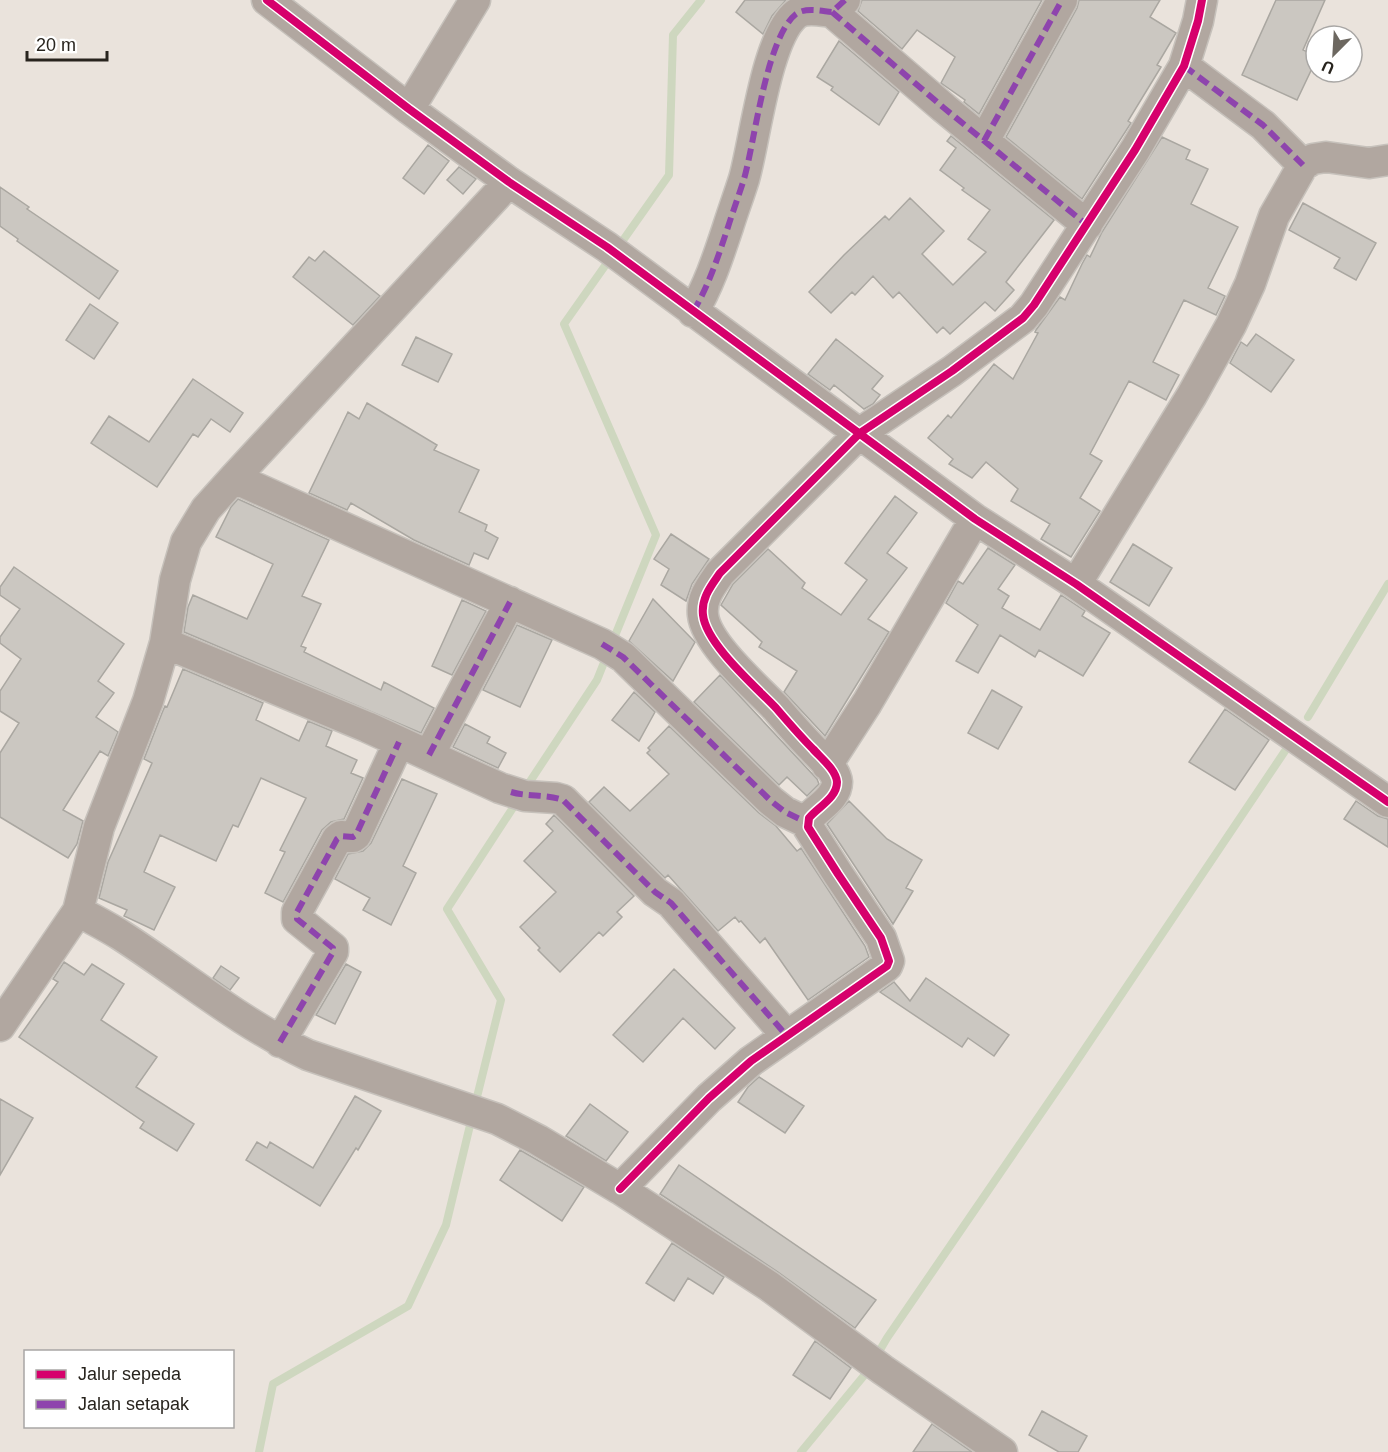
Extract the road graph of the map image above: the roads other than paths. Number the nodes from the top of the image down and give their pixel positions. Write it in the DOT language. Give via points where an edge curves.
graph roads {
  1 [pos="267,0"];
  2 [pos="475,0"];
  3 [pos="1062,0"];
  4 [pos="1202,0"];
  5 [pos="839,6"];
  6 [pos="1184,66"];
  7 [pos="409,109"];
  8 [pos="984,141"];
  9 [pos="1388,160"];
  10 [pos="1303,165"];
  11 [pos="509,182"];
  12 [pos="1087,225"];
  13 [pos="693,312"];
  14 [pos="860,433"];
  15 [pos="234,478"];
  16 [pos="975,519"];
  17 [pos="1076,584"];
  18 [pos="510,602"];
  19 [pos="165,643"];
  20 [pos="399,742"];
  21 [pos="429,755"];
  22 [pos="826,765"];
  23 [pos="1388,802"];
  24 [pos="808,823"];
  25 [pos="78,911"];
  26 [pos="0,1026"];
  27 [pos="787,1036"];
  28 [pos="280,1042"];
  29 [pos="620,1189"];
  30 [pos="1002,1452"];
  1 -- 7 [label="street"];
  2 -- 7 [label="street"];
  3 -- 8 [label="street"];
  4 -- 6 [label="street"];
  5 -- 8 [label="street"];
  5 -- 13 [label="street" via="797,14 784,31 775,50 744,180 711,278"];
  6 -- 10 [label="street" via="1263,125"];
  6 -- 12 [label="street"];
  7 -- 11 [label="street"];
  8 -- 12 [label="street"];
  9 -- 10 [label="street" via="1369,163 1326,157"];
  10 -- 17 [label="street" via="1274,216 1231,325"];
  11 -- 13 [label="street" via="607,247"];
  11 -- 15 [label="street"];
  12 -- 14 [label="street" via="1023,318"];
  13 -- 14 [label="street"];
  14 -- 16 [label="street"];
  14 -- 22 [label="street" via="720,573 704,601 703,616 714,641"];
  15 -- 18 [label="street"];
  15 -- 19 [label="street" via="206,509 186,542 175,579"];
  16 -- 17 [label="street"];
  16 -- 22 [label="street"];
  17 -- 23 [label="street"];
  18 -- 21 [label="street"];
  18 -- 24 [label="street" via="612,650 771,801"];
  19 -- 20 [label="street"];
  19 -- 25 [label="street" via="148,701 99,828"];
  20 -- 21 [label="street"];
  20 -- 28 [label="street" via="356,835 337,839 297,912 297,919 333,952"];
  21 -- 27 [label="street" via="518,794 563,800 671,903"];
  22 -- 24 [label="street" via="835,774 836,790"];
  24 -- 27 [label="street" via="881,938 889,962"];
  25 -- 26 [label="street"];
  25 -- 28 [label="street" via="120,934 208,998"];
  27 -- 29 [label="street" via="709,1098"];
  28 -- 29 [label="street" via="497,1119"];
  29 -- 30 [label="street" via="769,1286"];
}
